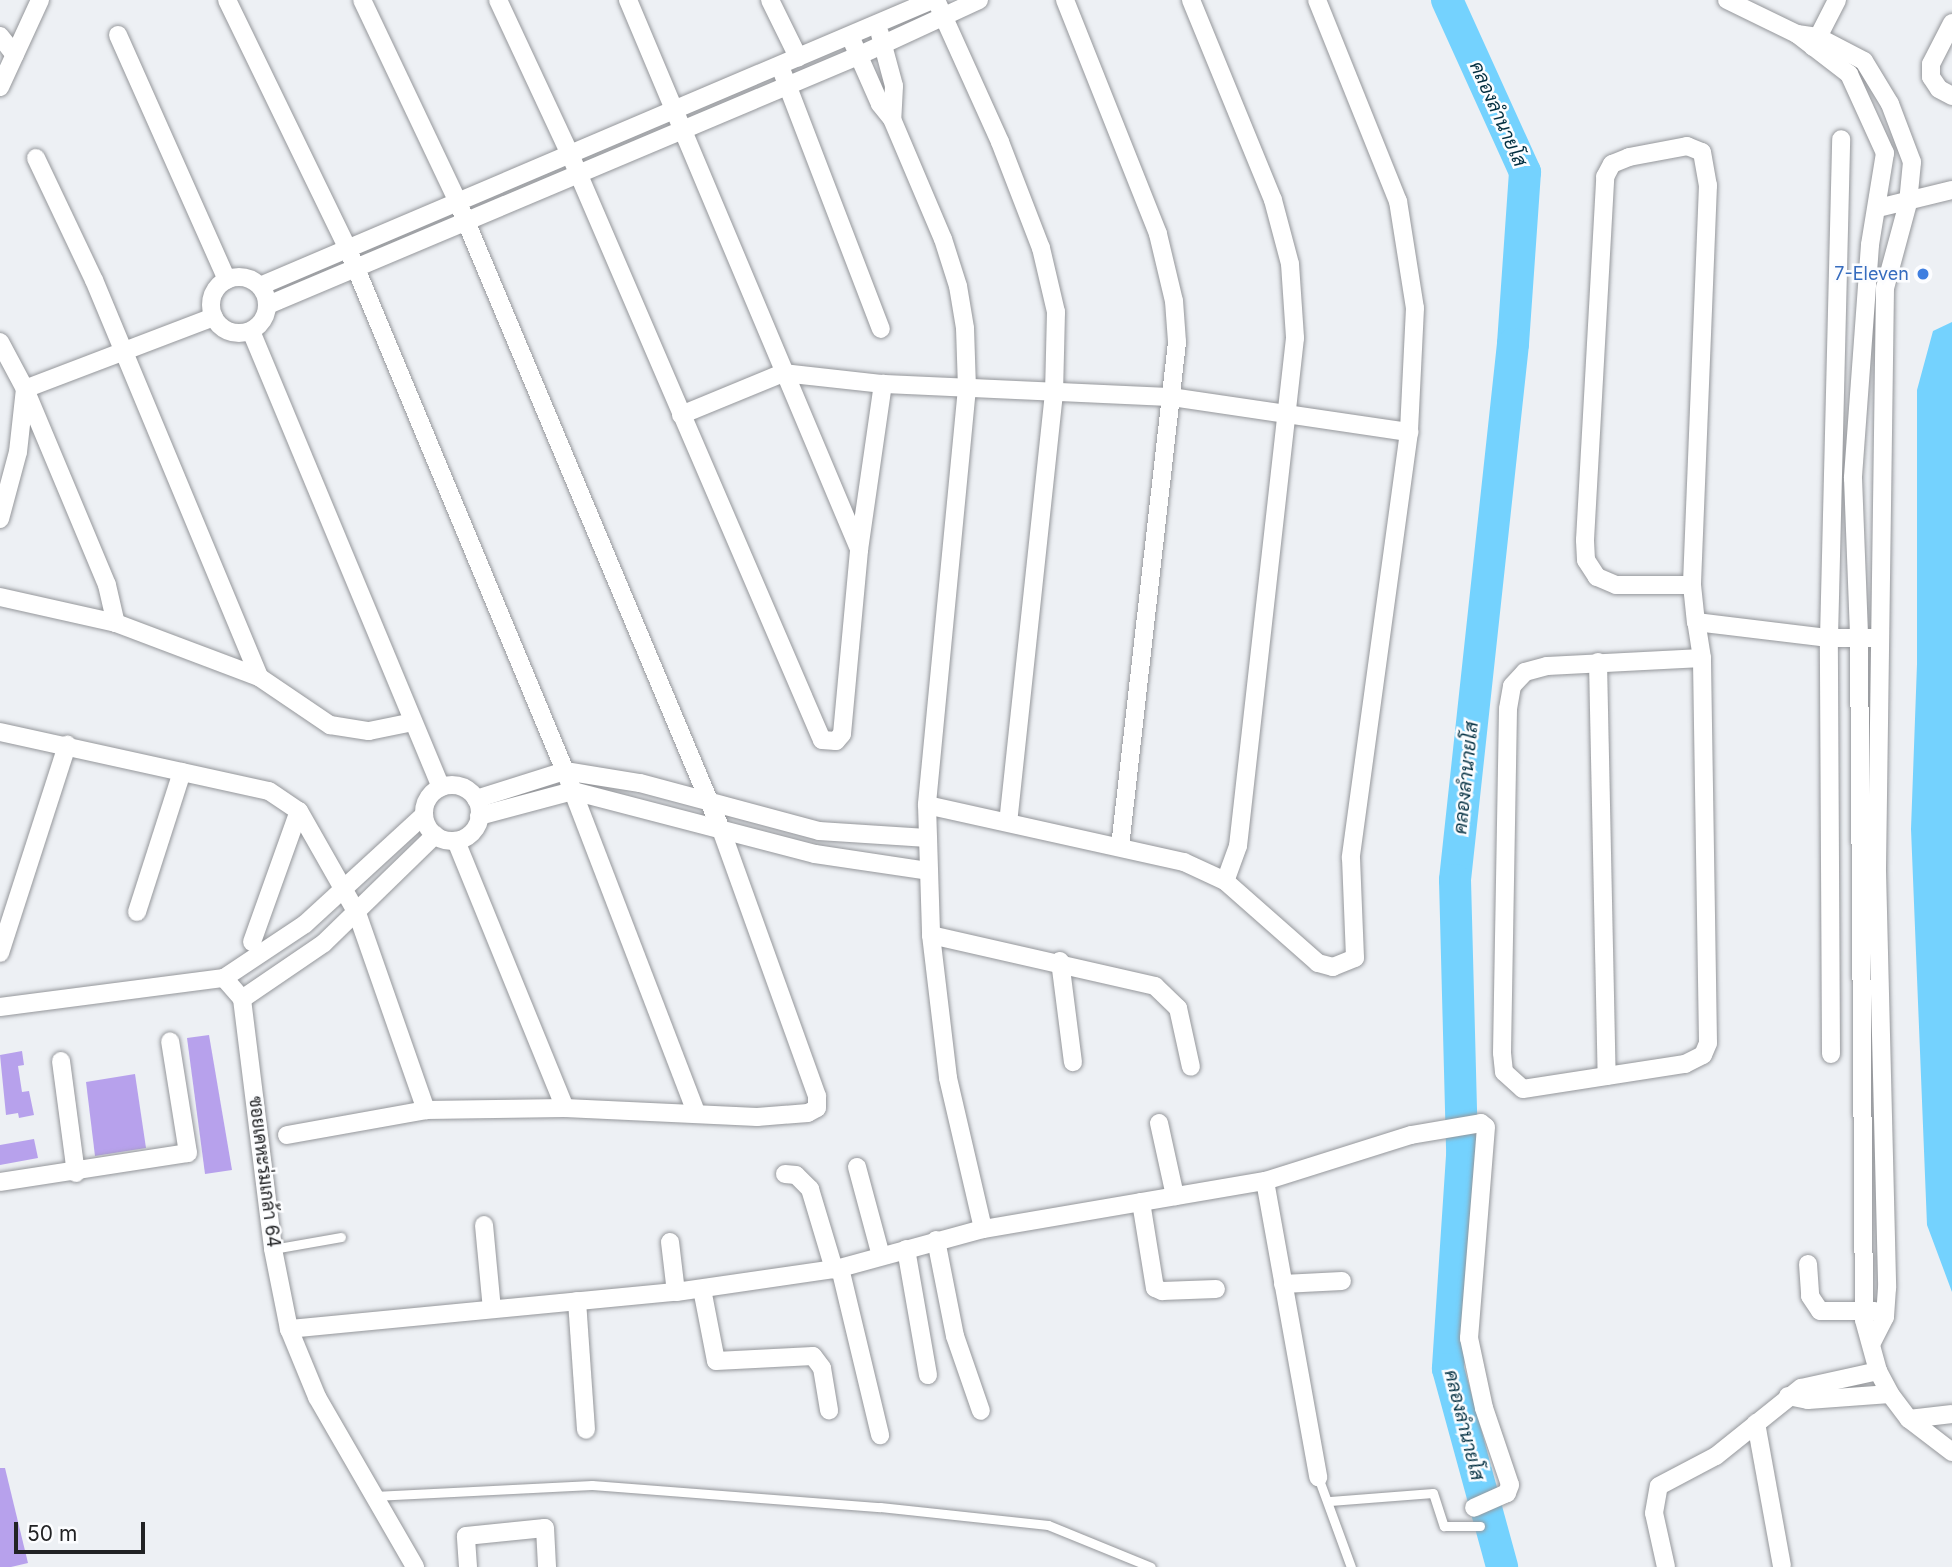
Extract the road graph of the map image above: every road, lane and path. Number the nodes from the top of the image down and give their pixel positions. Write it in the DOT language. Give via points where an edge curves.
graph roads {
  1 [pos="40,0"];
  2 [pos="227,0"];
  3 [pos="362,0"];
  4 [pos="498,0"];
  5 [pos="628,0"];
  6 [pos="770,0"];
  7 [pos="979,0"];
  8 [pos="1065,0"];
  9 [pos="1191,0"];
  10 [pos="1317,0"];
  11 [pos="1837,0"];
  12 [pos="1737,2"];
  13 [pos="937,5"];
  14 [pos="902,6"];
  15 [pos="1952,23"];
  16 [pos="877,24"];
  17 [pos="118,35"];
  18 [pos="0,36"];
  19 [pos="850,36"];
  20 [pos="1815,42"];
  21 [pos="883,45"];
  22 [pos="15,55"];
  23 [pos="860,55"];
  24 [pos="798,57"];
  25 [pos="779,65"];
  26 [pos="787,84"];
  27 [pos="0,87"];
  28 [pos="1952,96"];
  29 [pos="675,107"];
  30 [pos="892,119"];
  31 [pos="683,128"];
  32 [pos="1841,139"];
  33 [pos="569,152"];
  34 [pos="36,158"];
  35 [pos="578,173"];
  36 [pos="1952,190"];
  37 [pos="457,200"];
  38 [pos="1908,203"];
  39 [pos="1878,208"];
  40 [pos="466,221"];
  41 [pos="347,247"];
  42 [pos="356,268"];
  43 [pos="227,279"];
  44 [pos="260,286"];
  45 [pos="268,305"];
  46 [pos="214,317"];
  47 [pos="881,329"];
  48 [pos="251,331"];
  49 [pos="0,342"];
  50 [pos="124,352"];
  51 [pos="783,373"];
  52 [pos="883,384"];
  53 [pos="968,388"];
  54 [pos="25,389"];
  55 [pos="1054,393"];
  56 [pos="1171,397"];
  57 [pos="1289,411"];
  58 [pos="681,415"];
  59 [pos="1409,432"];
  60 [pos="0,520"];
  61 [pos="859,550"];
  62 [pos="1692,585"];
  63 [pos="0,597"];
  64 [pos="1696,622"];
  65 [pos="116,623"];
  66 [pos="1859,637"];
  67 [pos="1829,638"];
  68 [pos="1878,638"];
  69 [pos="1702,657"];
  70 [pos="1598,662"];
  71 [pos="259,677"];
  72 [pos="413,722"];
  73 [pos="0,732"];
  74 [pos="67,745"];
  75 [pos="565,771"];
  76 [pos="181,772"];
  77 [pos="442,787"];
  78 [pos="573,791"];
  79 [pos="709,802"];
  80 [pos="927,805"];
  81 [pos="478,808"];
  82 [pos="299,811"];
  83 [pos="424,815"];
  84 [pos="1008,821"];
  85 [pos="722,832"];
  86 [pos="435,835"];
  87 [pos="928,838"];
  88 [pos="456,841"];
  89 [pos="1120,847"];
  90 [pos="929,871"];
  91 [pos="1225,881"];
  92 [pos="344,890"];
  93 [pos="138,912"];
  94 [pos="357,914"];
  95 [pos="932,935"];
  96 [pos="252,942"];
  97 [pos="0,953"];
  98 [pos="1060,961"];
  99 [pos="224,978"];
  100 [pos="242,999"];
  101 [pos="0,1007"];
  102 [pos="170,1041"];
  103 [pos="1831,1054"];
  104 [pos="61,1061"];
  105 [pos="1073,1062"];
  106 [pos="1191,1067"];
  107 [pos="1862,1072"];
  108 [pos="1884,1072"];
  109 [pos="1606,1076"];
  110 [pos="565,1108"];
  111 [pos="426,1110"];
  112 [pos="696,1113"];
  113 [pos="1159,1123"];
  114 [pos="287,1135"];
  115 [pos="857,1167"];
  116 [pos="76,1172"];
  117 [pos="785,1174"];
  118 [pos="1265,1181"];
  119 [pos="0,1182"];
  120 [pos="1175,1196"];
  121 [pos="1141,1202"];
  122 [pos="484,1225"];
  123 [pos="983,1229"];
  124 [pos="341,1237"];
  125 [pos="936,1240"];
  126 [pos="670,1242"];
  127 [pos="273,1249"];
  128 [pos="906,1249"];
  129 [pos="881,1256"];
  130 [pos="1808,1264"];
  131 [pos="837,1269"];
  132 [pos="1342,1281"];
  133 [pos="1283,1284"];
  134 [pos="702,1289"];
  135 [pos="1216,1289"];
  136 [pos="676,1292"];
  137 [pos="578,1301"];
  138 [pos="492,1309"];
  139 [pos="1886,1310"];
  140 [pos="1864,1312"];
  141 [pos="289,1329"];
  142 [pos="1871,1344"];
  143 [pos="1878,1371"];
  144 [pos="928,1375"];
  145 [pos="1890,1394"];
  146 [pos="1788,1396"];
  147 [pos="829,1410"];
  148 [pos="981,1411"];
  149 [pos="1952,1414"];
  150 [pos="1909,1419"];
  151 [pos="1756,1423"];
  152 [pos="586,1430"];
  153 [pos="880,1435"];
  154 [pos="1944,1437"];
  155 [pos="1952,1452"];
  156 [pos="1318,1477"];
  157 [pos="374,1496"];
  158 [pos="1330,1501"];
  159 [pos="1475,1507"];
  160 [pos="1480,1526"];
  161 [pos="1782,1566"];
  162 [pos="415,1567"];
  163 [pos="468,1567"];
  164 [pos="547,1567"];
  165 [pos="1151,1567"];
  166 [pos="1351,1567"];
  167 [pos="1666,1567"];
  1 -- 22 [label="street"];
  2 -- 41 [label="street"];
  3 -- 37 [label="street"];
  4 -- 33 [label="street"];
  5 -- 29 [label="street"];
  6 -- 24 [label="street"];
  7 -- 13 [label="street"];
  8 -- 56 [label="street" via="1158,234 1174,300 1177,342"];
  9 -- 57 [label="street" via="1252,144 1290,264 1295,338"];
  10 -- 59 [label="street" via="1398,201 1415,308"];
  11 -- 20 [label="street"];
  12 -- 20 [label="street"];
  13 -- 14 [label="street"];
  13 -- 21 [label="street"];
  13 -- 55 [label="street" via="1000,142 1041,248 1056,312"];
  14 -- 16 [label="street"];
  15 -- 28 [label="street" via="1931,64 1931,77 1939,89"];
  16 -- 19 [label="street"];
  16 -- 21 [label="street"];
  17 -- 43 [label="street"];
  18 -- 22 [label="street"];
  19 -- 23 [label="street"];
  19 -- 24 [label="street"];
  20 -- 38 [label="street" via="1850,50 1877,77 1908,148 1913,176"];
  20 -- 39 [label="street" via="1855,83 1885,153"];
  21 -- 23 [label="street"];
  21 -- 30 [label="street" via="895,94"];
  22 -- 27 [label="street"];
  23 -- 26 [label="street"];
  23 -- 30 [label="street" via="880,104"];
  24 -- 25 [label="street"];
  25 -- 26 [label="street"];
  25 -- 29 [label="street"];
  26 -- 31 [label="street"];
  26 -- 47 [label="street"];
  29 -- 31 [label="street"];
  29 -- 33 [label="street"];
  30 -- 53 [label="street" via="958,286"];
  31 -- 35 [label="street"];
  31 -- 51 [label="street"];
  32 -- 67 [label="street"];
  33 -- 35 [label="street"];
  33 -- 37 [label="street"];
  34 -- 50 [label="street"];
  35 -- 40 [label="street"];
  35 -- 58 [label="street"];
  36 -- 38 [label="street"];
  37 -- 40 [label="street"];
  37 -- 41 [label="street"];
  38 -- 39 [label="street"];
  38 -- 68 [label="street" via="1885,288"];
  39 -- 66 [label="street" via="1870,245 1853,478"];
  40 -- 42 [label="street"];
  40 -- 79 [label="street"];
  41 -- 42 [label="street"];
  41 -- 44 [label="street"];
  42 -- 45 [label="street"];
  42 -- 75 [label="street"];
  43 -- 44 [label="street" via="250,279"];
  43 -- 46 [label="street" via="213,295"];
  44 -- 45 [label="street"];
  45 -- 48 [label="street" via="265,316"];
  46 -- 48 [label="street" via="230,331"];
  46 -- 50 [label="street"];
  48 -- 72 [label="street"];
  49 -- 54 [label="street"];
  50 -- 54 [label="street"];
  50 -- 71 [label="street"];
  51 -- 52 [label="street"];
  51 -- 58 [label="street"];
  51 -- 61 [label="street"];
  52 -- 53 [label="street"];
  52 -- 61 [label="street"];
  53 -- 55 [label="street"];
  53 -- 80 [label="street"];
  54 -- 60 [label="street" via="18,452"];
  54 -- 65 [label="street" via="107,584"];
  55 -- 56 [label="street"];
  55 -- 84 [label="street"];
  56 -- 57 [label="street"];
  56 -- 89 [label="street"];
  57 -- 59 [label="street"];
  57 -- 91 [label="street" via="1238,846"];
  58 -- 61 [label="street" via="814,730 829,742 842,734"];
  59 -- 91 [label="street" via="1351,858 1355,958 1333,967 1318,963"];
  62 -- 62 [label="street" via="1708,185 1702,152 1687,146 1629,157 1612,164 1605,177 1585,540 1586,560 1597,577 1616,585"];
  62 -- 64 [label="street"];
  63 -- 65 [label="street"];
  64 -- 67 [label="street"];
  64 -- 69 [label="street"];
  65 -- 71 [label="street"];
  66 -- 67 [label="street"];
  66 -- 68 [label="street"];
  66 -- 107 [label="street"];
  67 -- 103 [label="street"];
  68 -- 108 [label="street" via="1877,871"];
  69 -- 70 [label="street"];
  69 -- 109 [label="street" via="1708,1043 1703,1055 1685,1065"];
  70 -- 109 [label="street"];
  70 -- 109 [label="street" via="1524,672 1512,686 1502,1053 1504,1072 1523,1089"];
  71 -- 72 [label="street" via="330,725 369,731"];
  72 -- 77 [label="street"];
  73 -- 74 [label="street"];
  74 -- 76 [label="street"];
  74 -- 97 [label="street"];
  75 -- 78 [label="street"];
  75 -- 79 [label="street" via="640,783"];
  75 -- 81 [label="street"];
  76 -- 82 [label="street" via="270,791"];
  76 -- 93 [label="street"];
  77 -- 81 [label="street" via="461,787"];
  77 -- 83 [label="street" via="427,801"];
  78 -- 81 [label="street"];
  78 -- 85 [label="street"];
  78 -- 112 [label="street"];
  79 -- 85 [label="street"];
  79 -- 87 [label="street" via="819,831"];
  80 -- 84 [label="street"];
  80 -- 87 [label="street"];
  81 -- 88 [label="street" via="473,832"];
  82 -- 92 [label="street"];
  82 -- 96 [label="street"];
  83 -- 86 [label="street"];
  83 -- 92 [label="street"];
  84 -- 89 [label="street"];
  85 -- 90 [label="street" via="815,855"];
  85 -- 112 [label="street" via="817,1096 817,1108 808,1113 757,1117"];
  86 -- 88 [label="street"];
  86 -- 94 [label="street"];
  87 -- 90 [label="street"];
  88 -- 110 [label="street"];
  89 -- 91 [label="street" via="1184,862"];
  90 -- 95 [label="street"];
  92 -- 94 [label="street"];
  92 -- 99 [label="street" via="305,924"];
  94 -- 100 [label="street" via="324,943"];
  94 -- 111 [label="street"];
  95 -- 98 [label="street"];
  95 -- 123 [label="street" via="948,1078"];
  98 -- 105 [label="street"];
  98 -- 106 [label="street" via="1155,986 1170,997 1178,1008"];
  99 -- 100 [label="street"];
  99 -- 101 [label="street"];
  100 -- 127 [label="street, ซอยเคหะร่มเกล้า 64"];
  102 -- 116 [label="street" via="188,1153"];
  104 -- 116 [label="street"];
  107 -- 108 [label="street"];
  107 -- 140 [label="street"];
  108 -- 139 [label="street"];
  110 -- 111 [label="street"];
  110 -- 112 [label="street"];
  111 -- 114 [label="street"];
  113 -- 120 [label="street"];
  115 -- 129 [label="street"];
  116 -- 119 [label="street"];
  117 -- 131 [label="street" via="796,1175 810,1189"];
  118 -- 120 [label="street"];
  118 -- 133 [label="street"];
  118 -- 159 [label="street" via="1434,1129 1481,1123 1486,1127 1469,1338 1484,1408 1510,1485 1507,1493"];
  120 -- 121 [label="street"];
  121 -- 123 [label="street"];
  121 -- 135 [label="street" via="1155,1287 1162,1291"];
  122 -- 138 [label="street"];
  123 -- 125 [label="street"];
  124 -- 127 [label="lane"];
  125 -- 128 [label="street"];
  125 -- 148 [label="street" via="955,1336"];
  126 -- 136 [label="street"];
  127 -- 141 [label="street, ซอยเคหะร่มเกล้า 64"];
  128 -- 129 [label="street"];
  128 -- 144 [label="street"];
  129 -- 131 [label="street"];
  130 -- 140 [label="street" via="1810,1296 1820,1311"];
  131 -- 134 [label="street"];
  131 -- 153 [label="street"];
  132 -- 133 [label="street"];
  133 -- 156 [label="street"];
  134 -- 136 [label="street"];
  134 -- 147 [label="street" via="716,1362 813,1356 822,1368"];
  136 -- 137 [label="street"];
  137 -- 138 [label="street"];
  137 -- 152 [label="street"];
  138 -- 141 [label="street"];
  139 -- 140 [label="street"];
  139 -- 142 [label="street"];
  140 -- 142 [label="street"];
  141 -- 157 [label="street, ซอยเคหะร่มเกล้า 64" via="317,1397"];
  142 -- 143 [label="street"];
  143 -- 145 [label="street"];
  143 -- 146 [label="street" via="1812,1384"];
  145 -- 146 [label="street" via="1808,1400"];
  145 -- 150 [label="street"];
  146 -- 151 [label="street"];
  149 -- 150 [label="street"];
  150 -- 154 [label="street"];
  151 -- 161 [label="street"];
  151 -- 167 [label="street" via="1716,1457 1659,1486 1654,1513"];
  154 -- 155 [label="street"];
  156 -- 158 [label="lane"];
  157 -- 162 [label="street, ซอยเคหะร่มเกล้า 64"];
  157 -- 165 [label="lane" via="592,1485 880,1507 1048,1525"];
  158 -- 160 [label="lane" via="1433,1493 1444,1526"];
  158 -- 166 [label="lane"];
  163 -- 164 [label="street" via="466,1536 545,1528"];
}
